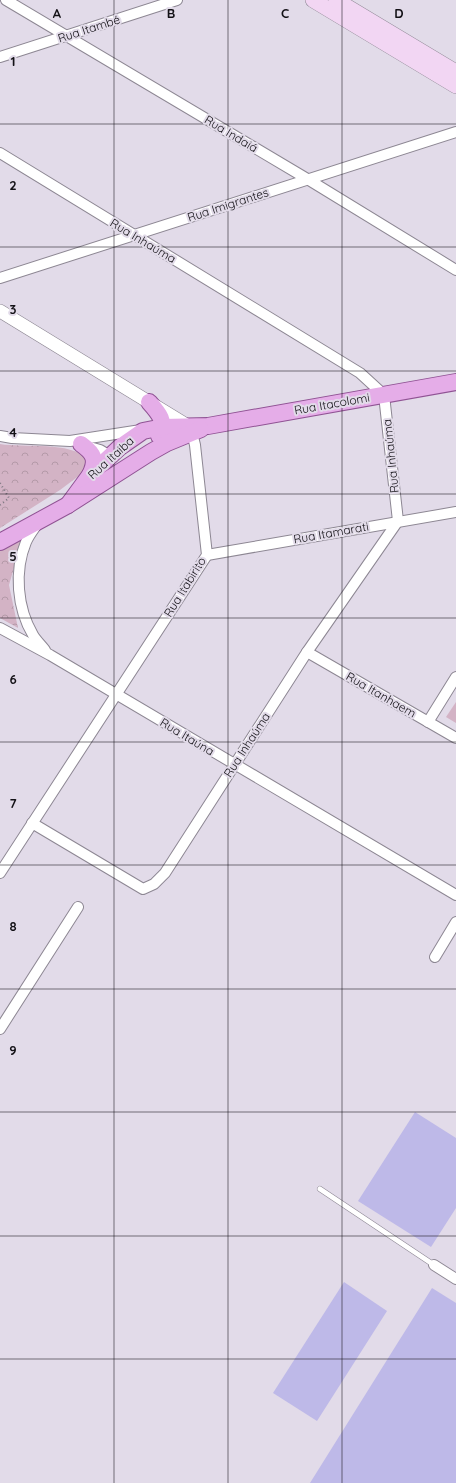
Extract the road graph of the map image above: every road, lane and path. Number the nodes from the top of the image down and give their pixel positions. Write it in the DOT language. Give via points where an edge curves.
graph roads {
  1 [pos="6,0"];
  2 [pos="177,0"];
  3 [pos="313,0"];
  4 [pos="336,0"];
  5 [pos="66,37"];
  6 [pos="0,57"];
  7 [pos="453,77"];
  8 [pos="456,132"];
  9 [pos="0,153"];
  10 [pos="309,180"];
  11 [pos="133,235"];
  12 [pos="456,270"];
  13 [pos="0,278"];
  14 [pos="0,311"];
  15 [pos="456,382"];
  16 [pos="384,395"];
  17 [pos="149,402"];
  18 [pos="160,427"];
  19 [pos="190,429"];
  20 [pos="0,436"];
  21 [pos="76,442"];
  22 [pos="151,452"];
  23 [pos="110,456"];
  24 [pos="132,464"];
  25 [pos="90,475"];
  26 [pos="0,483"];
  27 [pos="0,505"];
  28 [pos="68,505"];
  29 [pos="456,512"];
  30 [pos="40,520"];
  31 [pos="398,521"];
  32 [pos="0,542"];
  33 [pos="207,555"];
  34 [pos="0,628"];
  35 [pos="307,652"];
  36 [pos="50,655"];
  37 [pos="456,677"];
  38 [pos="116,695"];
  39 [pos="428,722"];
  40 [pos="456,738"];
  41 [pos="234,765"];
  42 [pos="32,823"];
  43 [pos="0,873"];
  44 [pos="456,895"];
  45 [pos="78,907"];
  46 [pos="456,922"];
  47 [pos="435,957"];
  48 [pos="0,1029"];
  49 [pos="320,1189"];
  50 [pos="434,1265"];
  51 [pos="456,1279"];
  1 -- 5 [label="street, Rua Indaiá"];
  2 -- 5 [label="street, Rua Itambé"];
  3 -- 7 [label="main road"];
  4 -- 7 [label="main road"];
  5 -- 6 [label="street, Rua Itambé"];
  5 -- 10 [label="street, Rua Indaiá"];
  8 -- 10 [label="street, Rua Imigrantes"];
  9 -- 11 [label="street, Rua Inhaúma"];
  10 -- 11 [label="street, Rua Imigrantes"];
  10 -- 12 [label="street, Rua Indaiá"];
  11 -- 13 [label="street, Rua Imigrantes"];
  11 -- 16 [label="street, Rua Inhaúma" via="360,373"];
  14 -- 17 [label="street"];
  15 -- 16 [label="main road, Rua Itacolomi"];
  16 -- 19 [label="main road, Rua Itacolomi"];
  16 -- 31 [label="street, Rua Inhaúma"];
  17 -- 18 [label="main road" via="160,414"];
  17 -- 19 [label="street"];
  18 -- 19 [label="main road, Rua Itaiba"];
  18 -- 21 [label="street"];
  18 -- 22 [label="main road" via="162,433"];
  18 -- 23 [label="main road, Rua Itaiba" via="143,431"];
  19 -- 22 [label="main road, Rua Itaiba"];
  19 -- 33 [label="street, Rua Itabirito" via="195,445"];
  20 -- 21 [label="street"];
  21 -- 23 [label="street"];
  21 -- 25 [label="main road" via="91,452 94,458"];
  22 -- 24 [label="main road, Rua Itaiba"];
  23 -- 24 [label="main road"];
  23 -- 25 [label="main road, Rua Itaiba"];
  24 -- 28 [label="main road, Rua Itaiba"];
  25 -- 28 [label="main road, Rua Itaiba"];
  26 -- 27 [label="path" via="9,498"];
  28 -- 30 [label="main road, Rua Itaiba"];
  29 -- 31 [label="street, Rua Itamarati"];
  30 -- 32 [label="main road, Rua Itaiba"];
  30 -- 36 [label="street" via="26,541 20,562 19,586 22,611 33,636"];
  31 -- 33 [label="street, Rua Itamarati"];
  31 -- 35 [label="street, Rua Inhaúma"];
  33 -- 38 [label="street, Rua Itabirito"];
  34 -- 36 [label="street, Rua Itaúna"];
  35 -- 39 [label="street, Rua Itanhaem"];
  35 -- 41 [label="street, Rua Inhaúma"];
  36 -- 38 [label="street, Rua Itaúna"];
  37 -- 39 [label="street"];
  38 -- 41 [label="street, Rua Itaúna"];
  38 -- 42 [label="street, Rua Itabirito"];
  39 -- 40 [label="street, Rua Itanhaem"];
  41 -- 42 [label="street, Rua Inhaúma" via="165,873 154,884 143,889"];
  41 -- 44 [label="street, Rua Itaúna"];
  42 -- 43 [label="street, Rua Itabirito"];
  45 -- 48 [label="street"];
  46 -- 47 [label="street"];
  49 -- 50 [label="lane"];
  50 -- 51 [label="street"];
}
